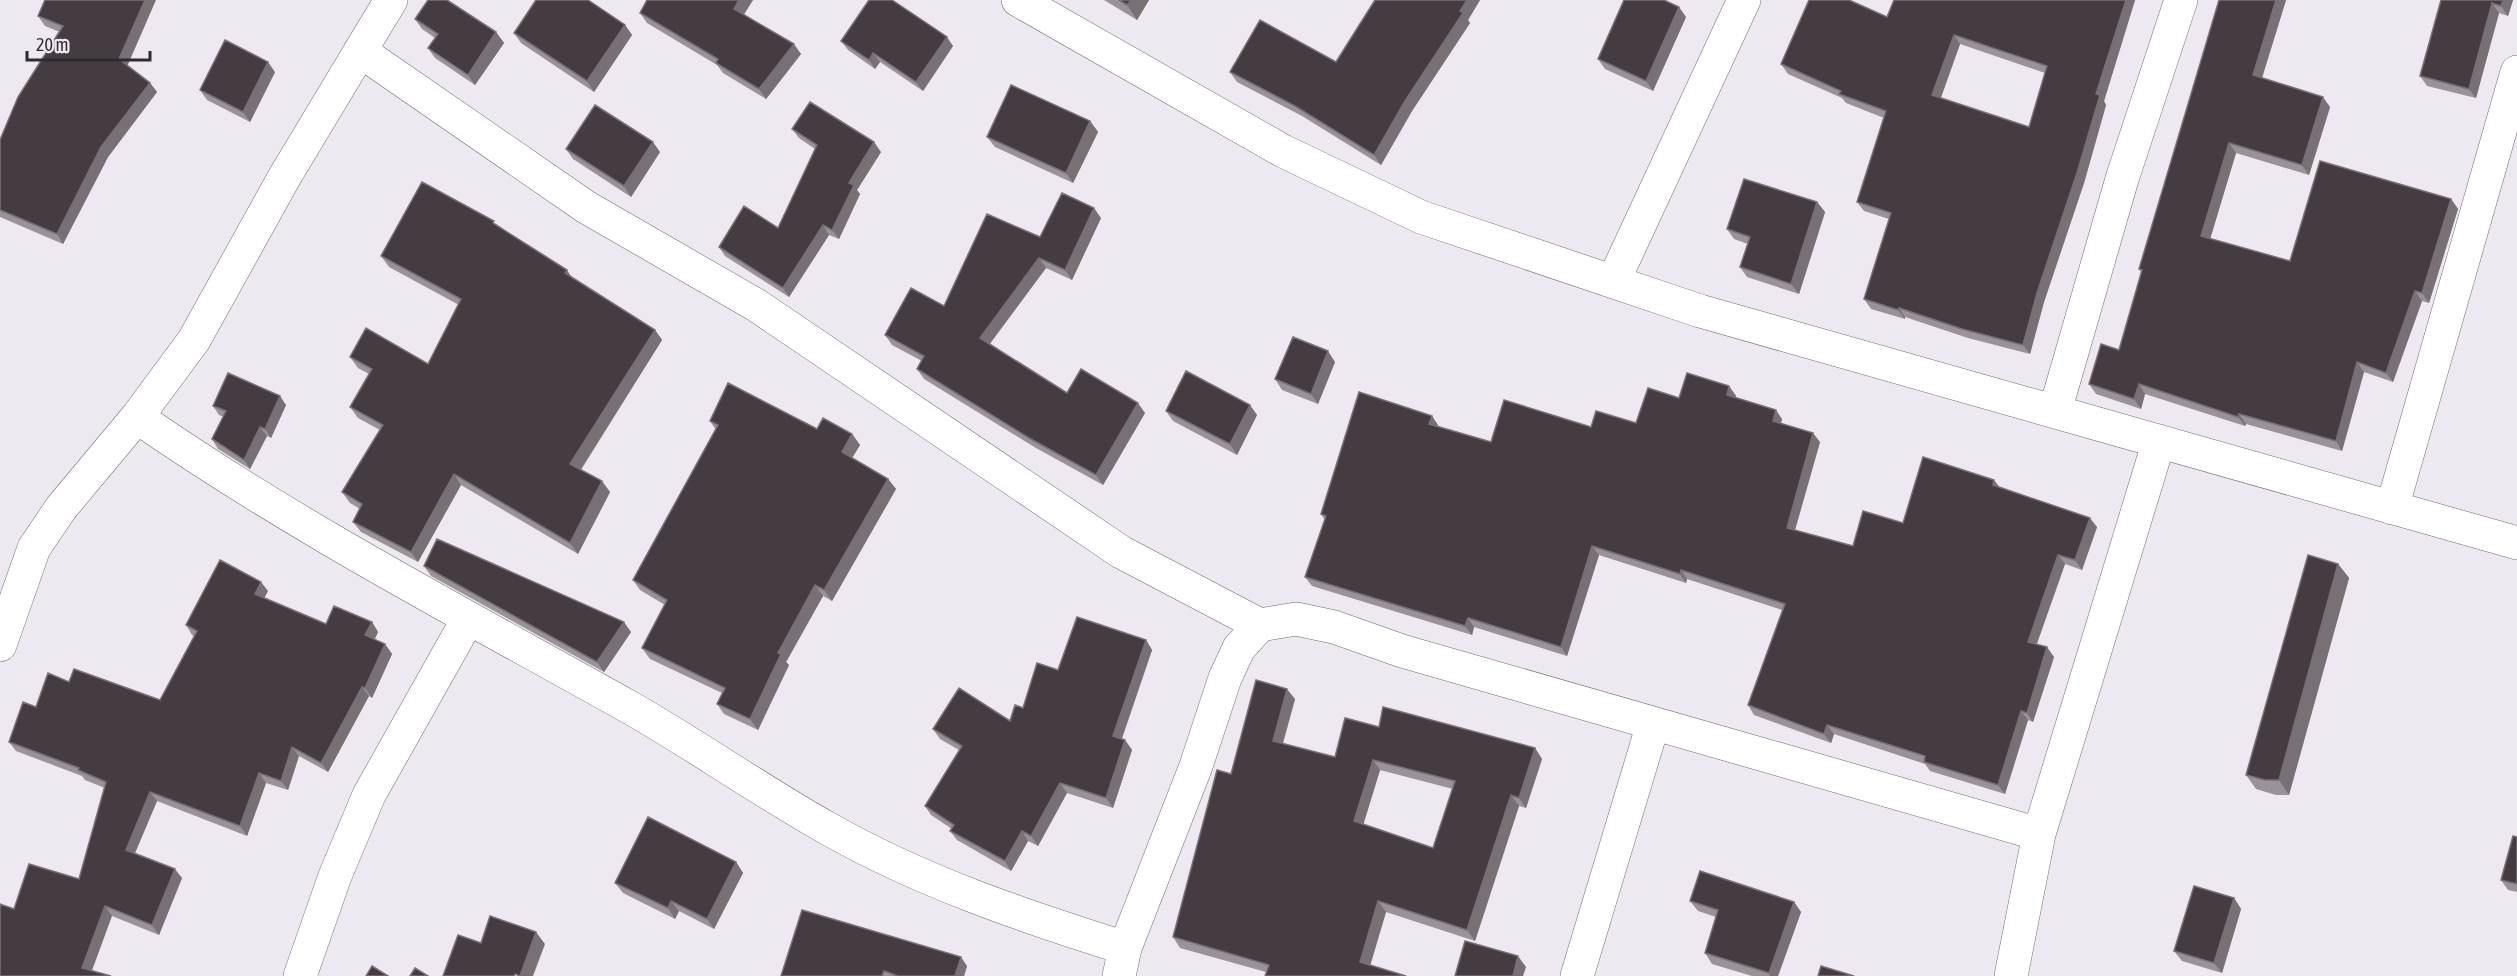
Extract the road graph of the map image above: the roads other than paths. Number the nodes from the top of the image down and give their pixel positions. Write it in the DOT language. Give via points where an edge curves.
graph roads {
  1 [pos="391,0"];
  2 [pos="1018,0"];
  3 [pos="1744,0"];
  4 [pos="2181,0"];
  5 [pos="360,51"];
  6 [pos="2517,72"];
  7 [pos="1614,280"];
  8 [pos="2055,411"];
  9 [pos="137,417"];
  10 [pos="2159,441"];
  11 [pos="2392,508"];
  12 [pos="2517,543"];
  13 [pos="468,619"];
  14 [pos="1260,625"];
  15 [pos="0,645"];
  16 [pos="1653,724"];
  17 [pos="2039,834"];
  18 [pos="1122,962"];
  19 [pos="300,976"];
  20 [pos="1577,976"];
  21 [pos="2011,976"];
  1 -- 5 [label="street"];
  2 -- 7 [label="street" via="1282,152 1421,217"];
  3 -- 7 [label="street"];
  4 -- 8 [label="street" via="2122,179"];
  5 -- 9 [label="street" via="194,340"];
  5 -- 14 [label="street" via="586,207 756,305 1121,552"];
  6 -- 11 [label="street"];
  7 -- 8 [label="street" via="1700,311"];
  8 -- 10 [label="street"];
  9 -- 13 [label="street" via="281,511"];
  9 -- 15 [label="street" via="97,462 34,548"];
  10 -- 11 [label="street"];
  10 -- 17 [label="street"];
  11 -- 12 [label="street"];
  13 -- 18 [label="street" via="632,709 827,828 883,857"];
  13 -- 19 [label="street" via="369,795"];
  14 -- 16 [label="street" via="1296,619 1334,627 1402,651"];
  14 -- 18 [label="street" via="1239,648 1225,678"];
  16 -- 17 [label="street"];
  16 -- 20 [label="street"];
  17 -- 21 [label="street"];
}
